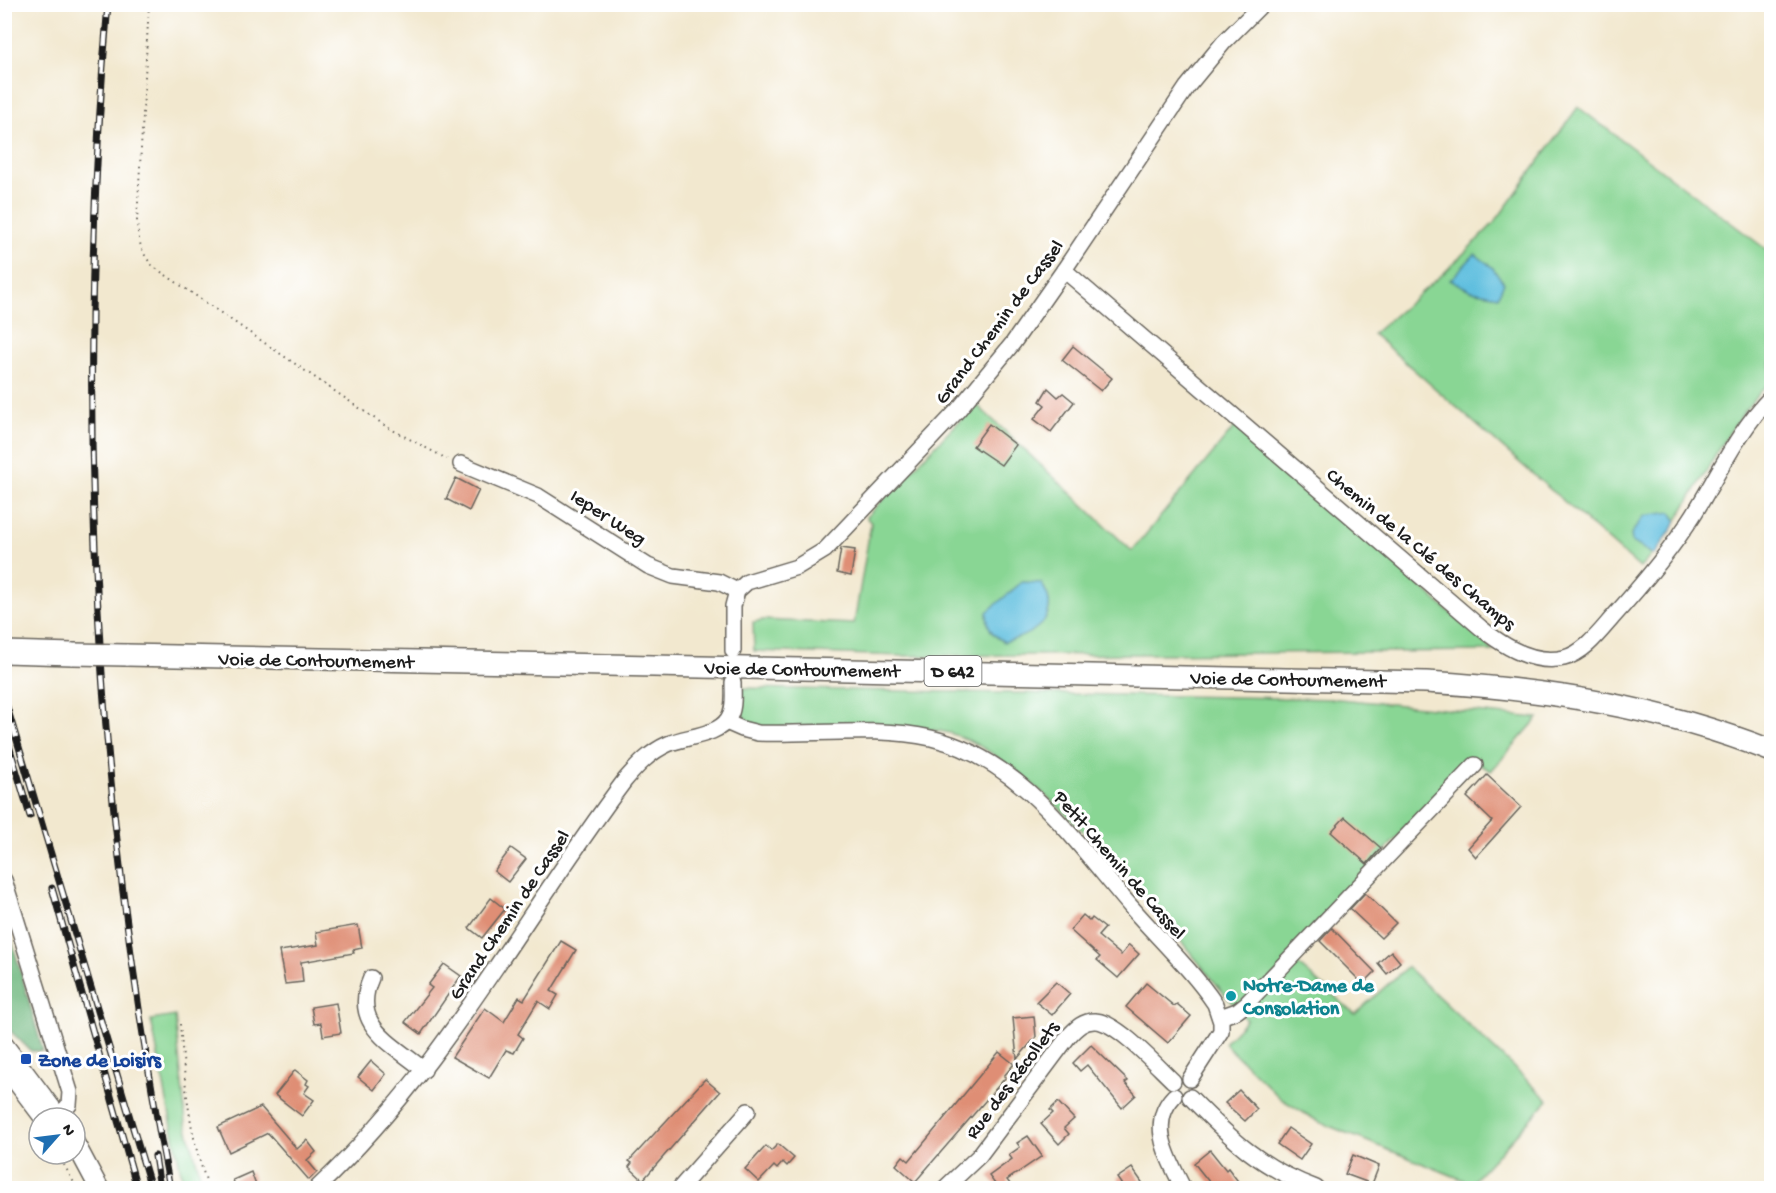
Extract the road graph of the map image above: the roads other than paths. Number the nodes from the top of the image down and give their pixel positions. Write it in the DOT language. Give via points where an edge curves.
graph roads {
  1 [pos="1262,4"];
  2 [pos="1064,270"];
  3 [pos="1772,396"];
  4 [pos="461,464"];
  5 [pos="737,591"];
  6 [pos="733,651"];
  7 [pos="6,652"];
  8 [pos="733,682"];
  9 [pos="726,722"];
  10 [pos="1772,751"];
  11 [pos="1475,765"];
  12 [pos="4,880"];
  13 [pos="371,978"];
  14 [pos="1221,1017"];
  15 [pos="4,1045"];
  16 [pos="4,1065"];
  17 [pos="424,1070"];
  18 [pos="1190,1079"];
  19 [pos="1174,1088"];
  20 [pos="1190,1097"];
  21 [pos="43,1106"];
  22 [pos="46,1106"];
  23 [pos="68,1106"];
  24 [pos="748,1111"];
  25 [pos="74,1166"];
  26 [pos="87,1166"];
  27 [pos="86,1188"];
  28 [pos="99,1188"];
  29 [pos="317,1188"];
  30 [pos="680,1188"];
  31 [pos="945,1188"];
  32 [pos="1183,1188"];
  33 [pos="1316,1188"];
  1 -- 2 [label="street, Grand Chemin de Cassel" via="1187,87"];
  2 -- 3 [label="street, Chemin de la Clé des Champs" via="1481,628 1507,647 1530,656 1566,657 1601,631 1666,555"];
  2 -- 5 [label="street, Grand Chemin de Cassel" via="982,383 834,542 797,567 747,582"];
  4 -- 5 [label="street, Ieper Weg" via="538,496 648,566 673,576 719,582"];
  5 -- 6 [label="street"];
  7 -- 10 [label="highway, Voie de Contournement / D 642, bridge" via="1426,682 1608,703 1678,719"];
  8 -- 9 [label="street" via="732,710"];
  9 -- 14 [label="street, Petit Chemin de Cassel" via="758,733 919,736 984,759 1024,789 1078,842 1213,1000"];
  9 -- 17 [label="street, Grand Chemin de Cassel" via="667,745 633,771"];
  11 -- 14 [label="street" via="1247,1003"];
  12 -- 23 [label="street" via="70,1092"];
  13 -- 17 [label="street" via="364,997 368,1021"];
  14 -- 18 [label="street" via="1220,1034"];
  15 -- 22 [label="main road"];
  16 -- 21 [label="main road"];
  17 -- 29 [label="street, Grand Chemin de Cassel" via="350,1157"];
  18 -- 19 [label="street" via="1181,1076"];
  18 -- 20 [label="street" via="1195,1089"];
  19 -- 20 [label="street" via="1182,1100"];
  19 -- 31 [label="street, Rue des Récollets" via="1111,1026 1097,1021 1084,1023 1068,1037 979,1156"];
  19 -- 32 [label="street" via="1163,1112 1161,1132 1164,1148"];
  20 -- 33 [label="street" via="1258,1161 1289,1179"];
  24 -- 30 [label="street"];
  25 -- 27 [label="main road"];
  26 -- 28 [label="main road"];
}
